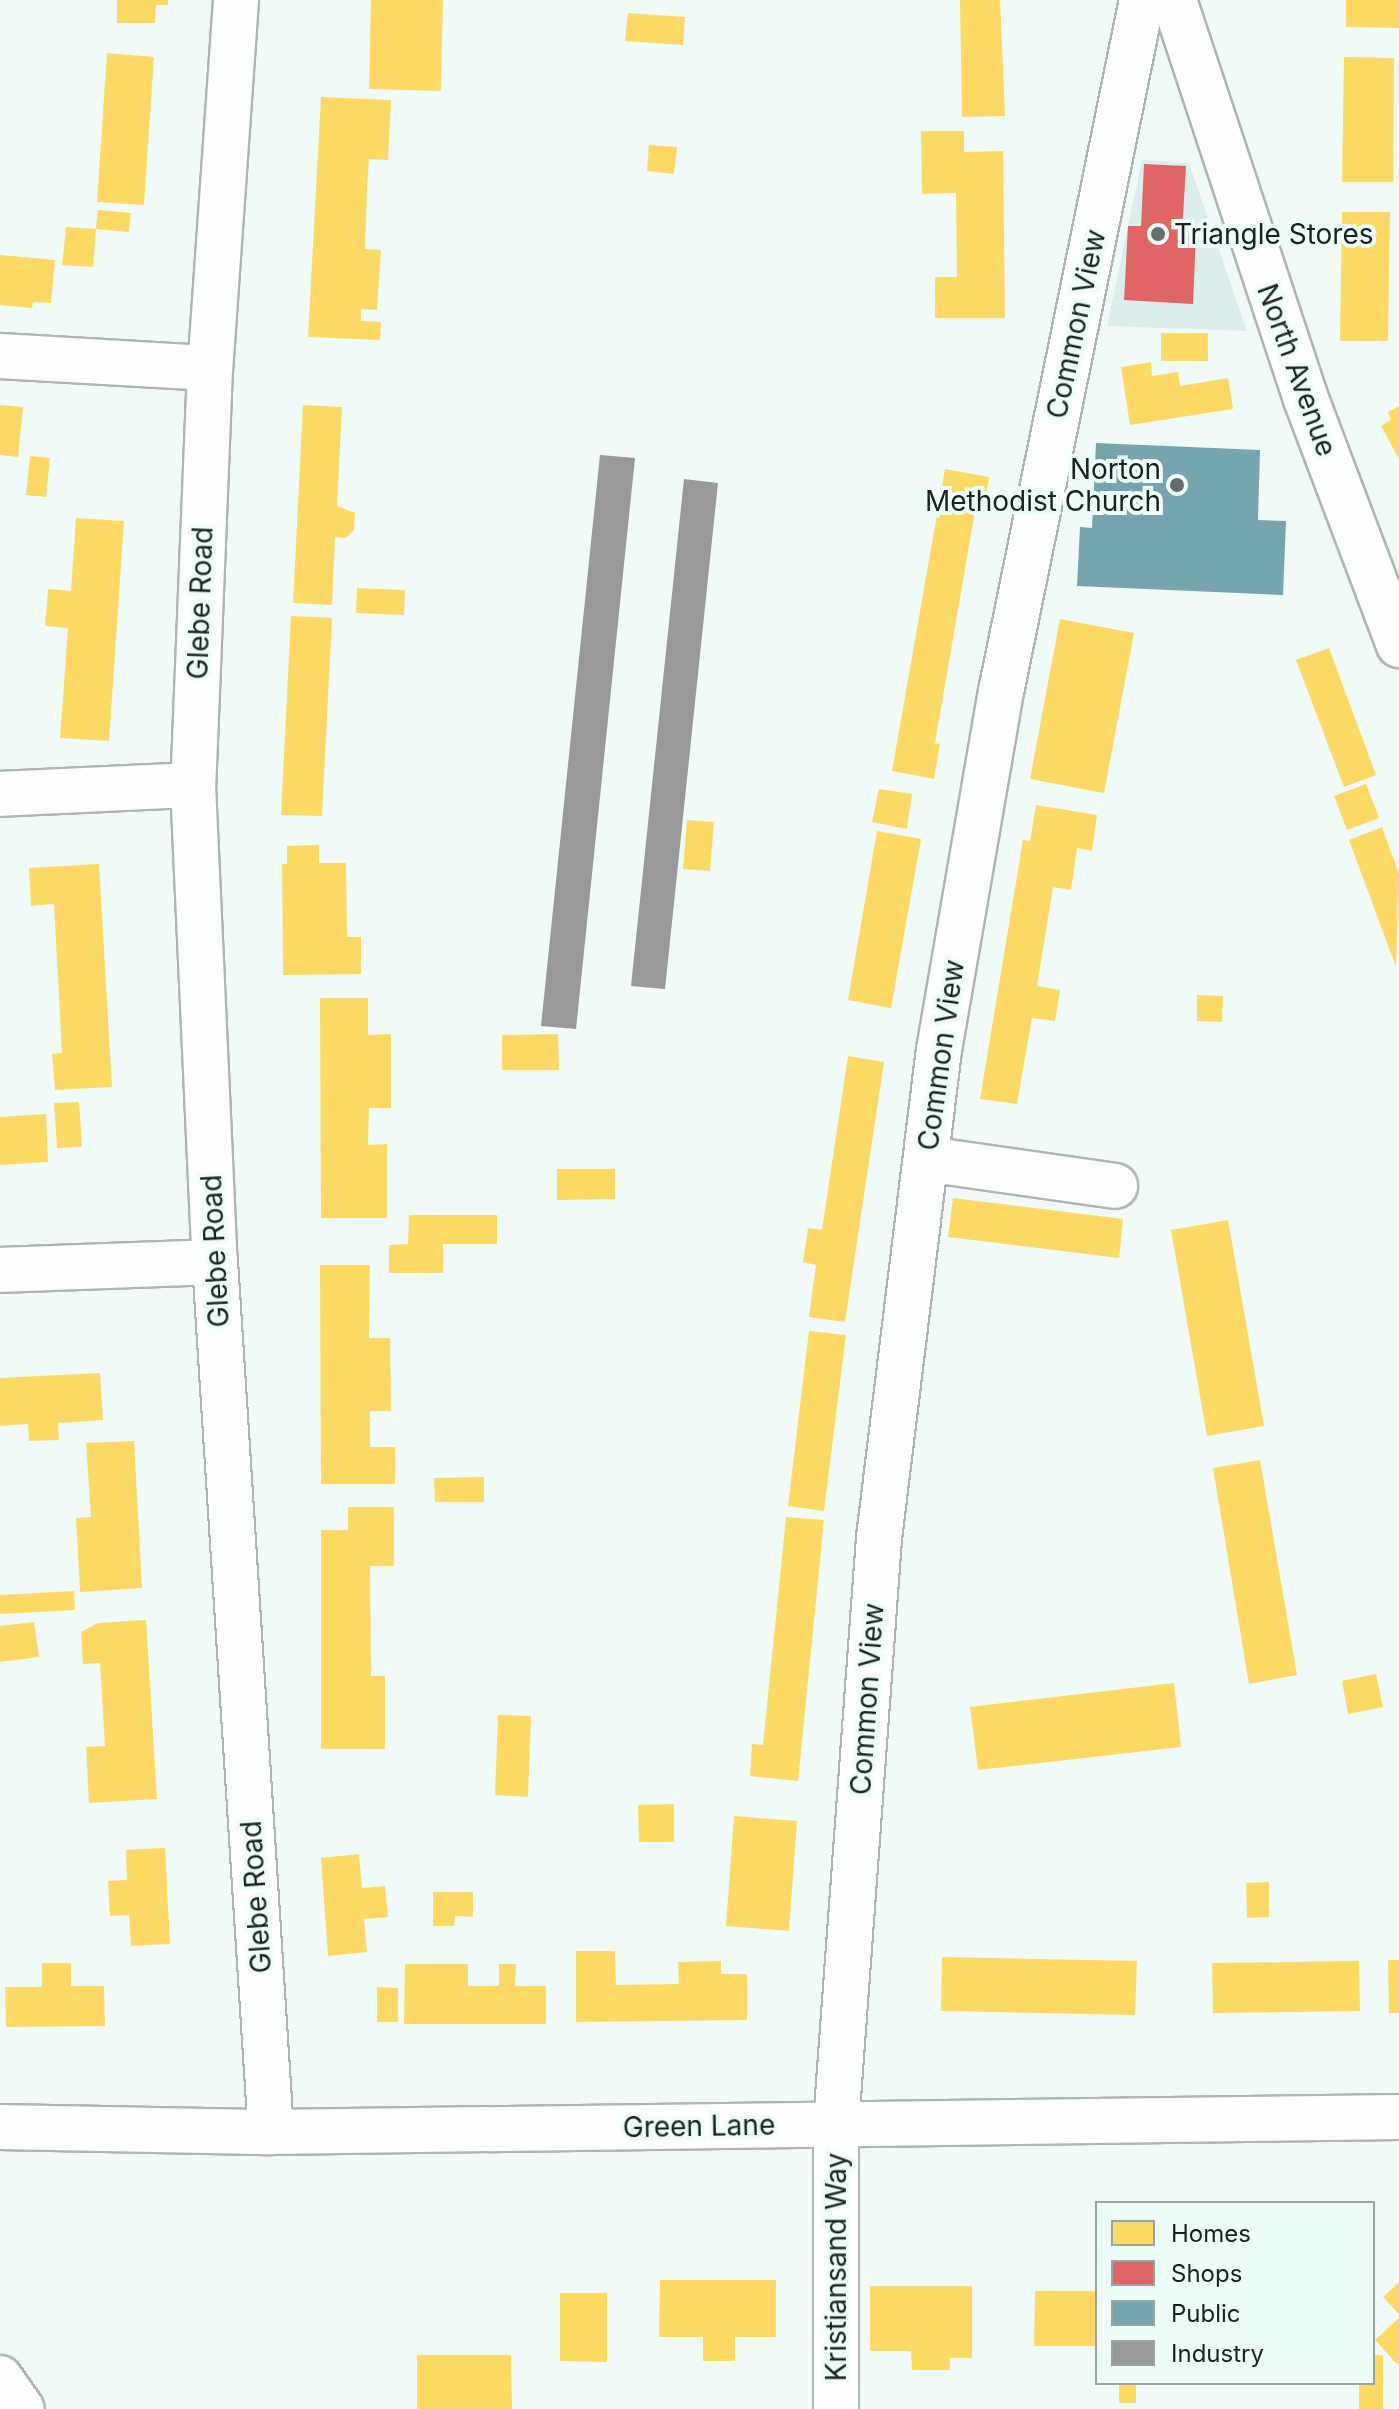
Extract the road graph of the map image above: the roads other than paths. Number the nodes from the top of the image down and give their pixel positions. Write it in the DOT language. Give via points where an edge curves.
graph roads {
  1 [pos="236,0"];
  2 [pos="1142,0"];
  3 [pos="1174,0"];
  4 [pos="0,356"];
  5 [pos="210,368"];
  6 [pos="1399,645"];
  7 [pos="193,785"];
  8 [pos="0,794"];
  9 [pos="926,1159"];
  10 [pos="1115,1186"];
  11 [pos="215,1262"];
  12 [pos="0,1270"];
  13 [pos="1399,2117"];
  14 [pos="836,2124"];
  15 [pos="0,2127"];
  16 [pos="271,2132"];
  17 [pos="0,2378"];
  18 [pos="22,2409"];
  19 [pos="836,2409"];
  1 -- 5 [label="street, Glebe Road"];
  2 -- 9 [label="street, Common View" via="1002,687 939,1050"];
  3 -- 6 [label="street, North Avenue" via="1306,399"];
  4 -- 5 [label="street"];
  5 -- 7 [label="street, Glebe Road"];
  7 -- 8 [label="street"];
  7 -- 11 [label="street, Glebe Road"];
  9 -- 10 [label="street"];
  9 -- 14 [label="street, Common View" via="879,1538"];
  11 -- 12 [label="street"];
  11 -- 16 [label="street, Glebe Road"];
  13 -- 14 [label="street, Green Lane"];
  14 -- 16 [label="street, Green Lane"];
  14 -- 19 [label="street, Kristiansand Way"];
  15 -- 16 [label="street, Green Lane"];
  17 -- 18 [label="street"];
}
